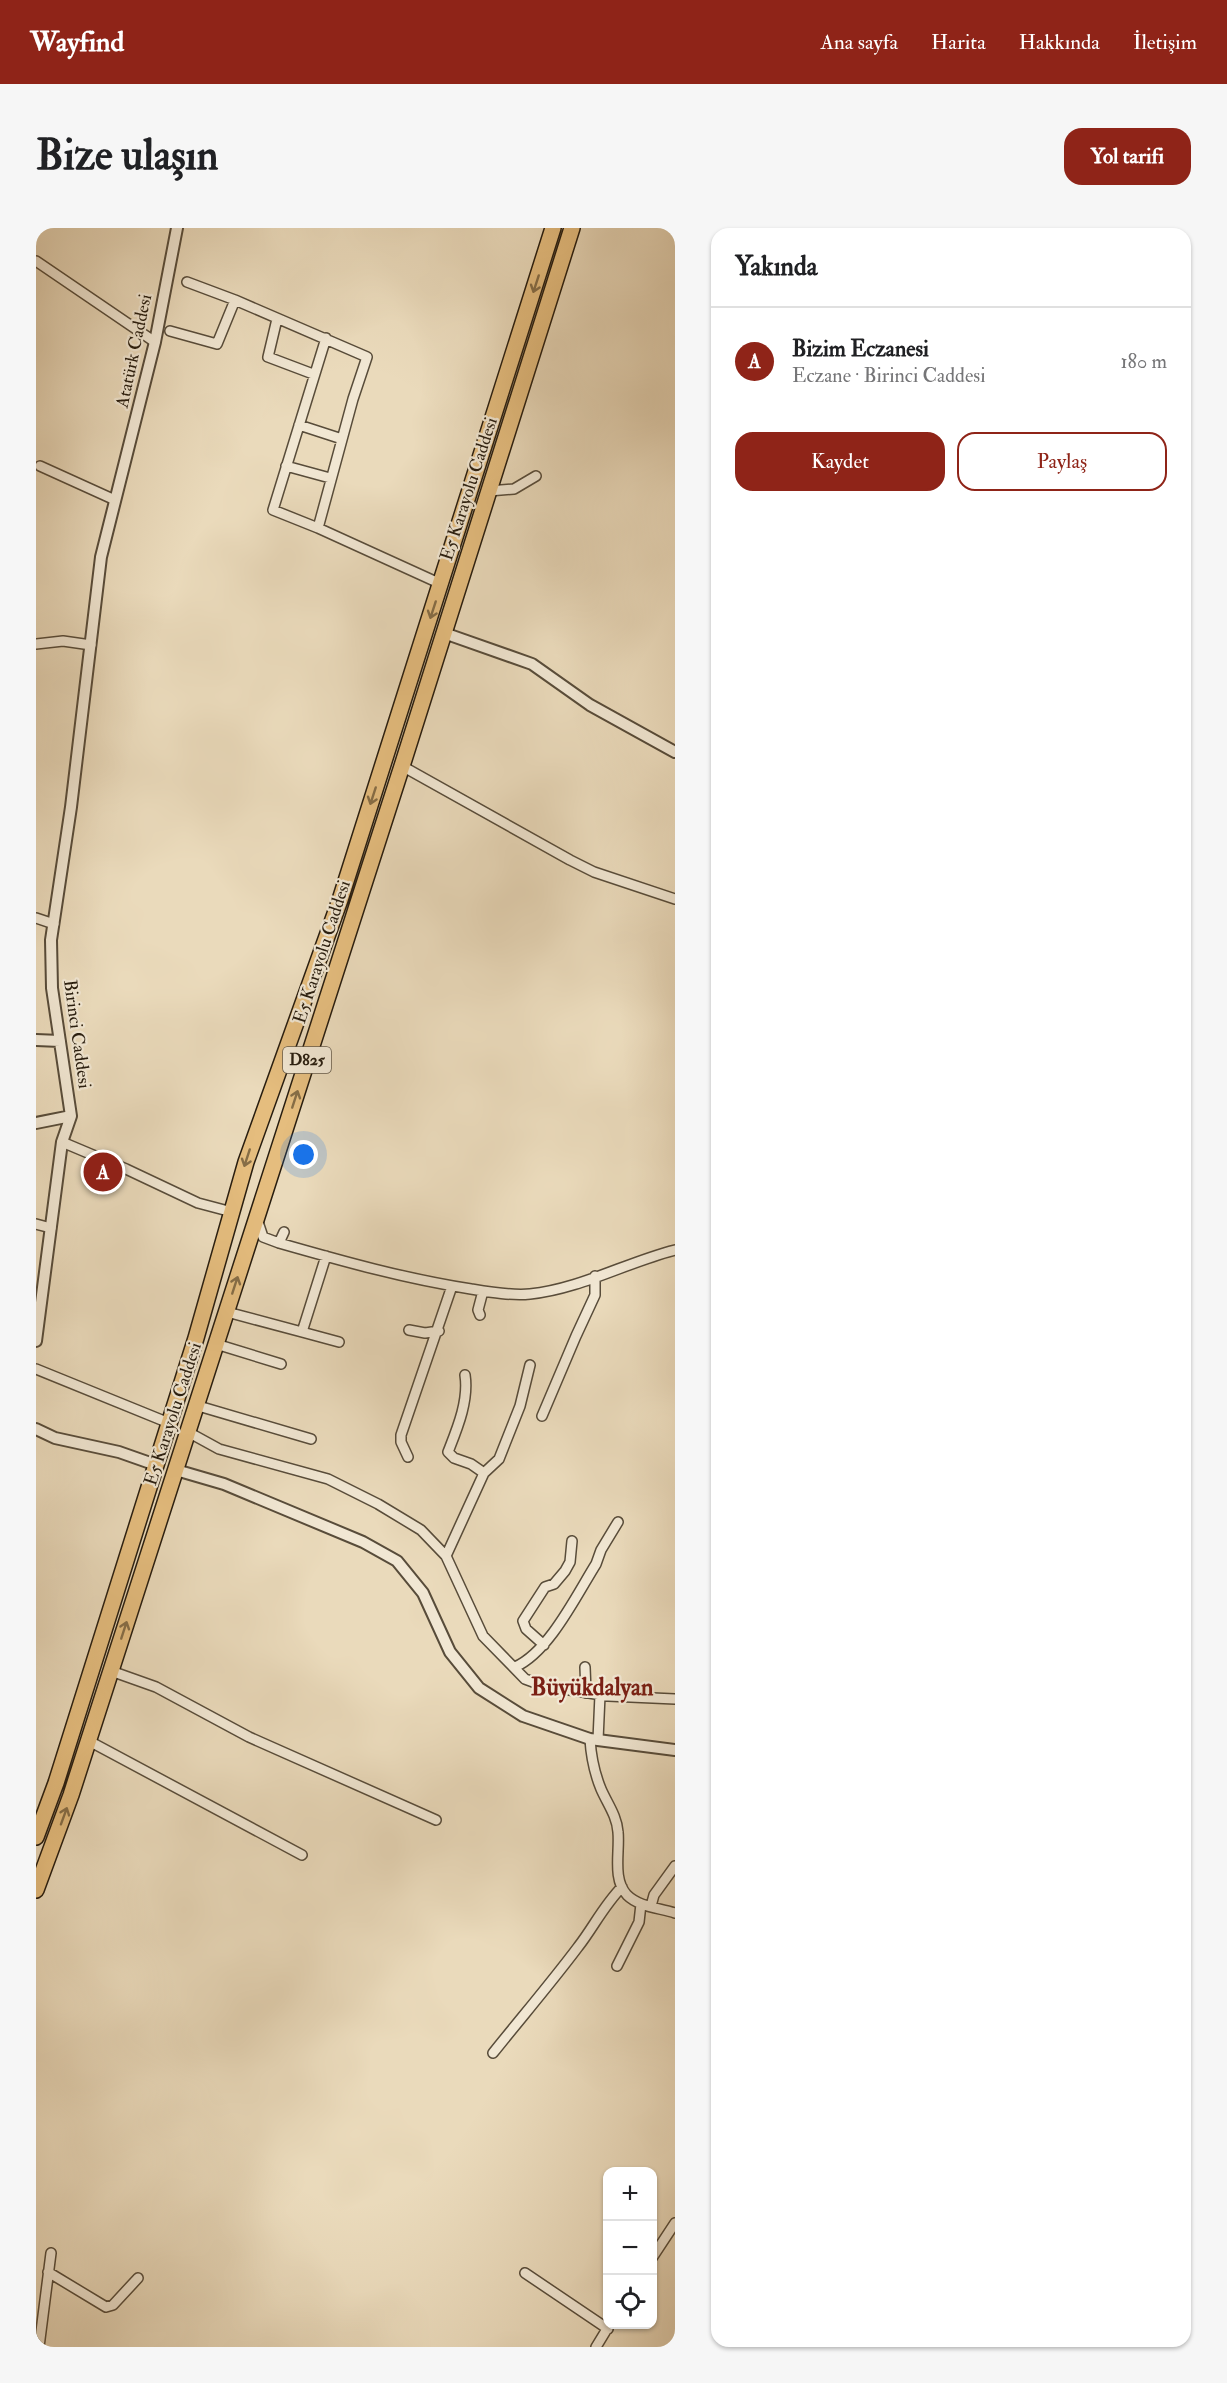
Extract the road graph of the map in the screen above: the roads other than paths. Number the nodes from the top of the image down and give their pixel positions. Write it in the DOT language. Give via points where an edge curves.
graph roads {
  1 [pos="177,228"];
  2 [pos="553,228"];
  3 [pos="572,228"];
  4 [pos="36,261"];
  5 [pos="187,282"];
  6 [pos="235,300"];
  7 [pos="277,319"];
  8 [pos="170,331"];
  9 [pos="326,338"];
  10 [pos="155,342"];
  11 [pos="313,374"];
  12 [pos="299,424"];
  13 [pos="342,439"];
  14 [pos="40,466"];
  15 [pos="286,466"];
  16 [pos="536,476"];
  17 [pos="330,478"];
  18 [pos="120,481"];
  19 [pos="489,491"];
  20 [pos="116,500"];
  21 [pos="318,528"];
  22 [pos="441,584"];
  23 [pos="444,633"];
  24 [pos="36,644"];
  25 [pos="92,645"];
  26 [pos="675,752"];
  27 [pos="402,766"];
  28 [pos="675,899"];
  29 [pos="36,918"];
  30 [pos="54,924"];
  31 [pos="36,1040"];
  32 [pos="60,1041"];
  33 [pos="71,1116"];
  34 [pos="36,1123"];
  35 [pos="62,1143"];
  36 [pos="233,1207"];
  37 [pos="258,1214"];
  38 [pos="36,1224"];
  39 [pos="51,1228"];
  40 [pos="227,1230"];
  41 [pos="284,1232"];
  42 [pos="250,1238"];
  43 [pos="279,1243"];
  44 [pos="675,1250"];
  45 [pos="326,1256"];
  46 [pos="595,1276"];
  47 [pos="453,1286"];
  48 [pos="40,1288"];
  49 [pos="483,1291"];
  50 [pos="226,1312"];
  51 [pos="480,1315"];
  52 [pos="409,1330"];
  53 [pos="439,1330"];
  54 [pos="302,1332"];
  55 [pos="36,1341"];
  56 [pos="339,1342"];
  57 [pos="216,1344"];
  58 [pos="281,1364"];
  59 [pos="530,1365"];
  60 [pos="36,1369"];
  61 [pos="465,1375"];
  62 [pos="195,1406"];
  63 [pos="542,1416"];
  64 [pos="169,1423"];
  65 [pos="36,1429"];
  66 [pos="188,1432"];
  67 [pos="311,1438"];
  68 [pos="408,1457"];
  69 [pos="156,1465"];
  70 [pos="176,1470"];
  71 [pos="484,1473"];
  72 [pos="618,1522"];
  73 [pos="572,1541"];
  74 [pos="446,1556"];
  75 [pos="544,1644"];
  76 [pos="585,1667"];
  77 [pos="515,1668"];
  78 [pos="111,1671"];
  79 [pos="586,1693"];
  80 [pos="600,1695"];
  81 [pos="675,1699"];
  82 [pos="594,1739"];
  83 [pos="89,1741"];
  84 [pos="675,1749"];
  85 [pos="436,1820"];
  86 [pos="36,1837"];
  87 [pos="302,1855"];
  88 [pos="675,1866"];
  89 [pos="622,1887"];
  90 [pos="36,1890"];
  91 [pos="646,1905"];
  92 [pos="675,1913"];
  93 [pos="617,1966"];
  94 [pos="493,2052"];
  95 [pos="675,2223"];
  96 [pos="657,2250"];
  97 [pos="51,2253"];
  98 [pos="48,2272"];
  99 [pos="525,2272"];
  100 [pos="138,2278"];
  101 [pos="603,2323"];
  102 [pos="608,2329"];
  103 [pos="39,2347"];
  104 [pos="596,2347"];
  1 -- 10 [label="street, Atatürk Caddesi"];
  2 -- 22 [label="highway, E5 Karayolu Caddesi / D825, one-way"];
  3 -- 19 [label="highway, E5 Karayolu Caddesi / D825"];
  4 -- 10 [label="street"];
  5 -- 6 [label="street"];
  6 -- 7 [label="street"];
  6 -- 8 [label="street" via="217,344"];
  7 -- 9 [label="street"];
  7 -- 11 [label="street" via="267,357"];
  9 -- 11 [label="street"];
  9 -- 13 [label="street" via="367,357"];
  10 -- 18 [label="street, Atatürk Caddesi"];
  11 -- 12 [label="street"];
  12 -- 13 [label="street"];
  12 -- 15 [label="street"];
  13 -- 17 [label="street"];
  14 -- 20 [label="street"];
  15 -- 17 [label="street"];
  15 -- 21 [label="street" via="273,510"];
  16 -- 19 [label="street" via="514,489"];
  17 -- 21 [label="street"];
  18 -- 20 [label="street, Birinci Caddesi"];
  19 -- 23 [label="highway, E5 Karayolu Caddesi / D825"];
  20 -- 25 [label="street, Birinci Caddesi" via="101,557"];
  21 -- 22 [label="street"];
  22 -- 36 [label="highway, E5 Karayolu Caddesi / D825, one-way" via="340,900"];
  23 -- 26 [label="street" via="532,664 590,705"];
  23 -- 27 [label="highway, E5 Karayolu Caddesi / D825"];
  24 -- 25 [label="street" via="63,641"];
  25 -- 30 [label="street, Birinci Caddesi"];
  27 -- 28 [label="street" via="594,872"];
  37 -- 27 [label="highway, E5 Karayolu Caddesi / D825, one-way"];
  29 -- 30 [label="street"];
  30 -- 32 [label="street, Birinci Caddesi" via="52,988"];
  31 -- 32 [label="street"];
  32 -- 33 [label="street, Birinci Caddesi"];
  33 -- 34 [label="street"];
  33 -- 35 [label="street, Birinci Caddesi"];
  35 -- 36 [label="street" via="198,1203"];
  35 -- 39 [label="street, Birinci Caddesi"];
  36 -- 37 [label="highway"];
  36 -- 40 [label="highway, E5 Karayolu Caddesi / D825"];
  37 -- 42 [label="highway, E5 Karayolu Caddesi / D825"];
  37 -- 43 [label="street" via="263,1236"];
  38 -- 39 [label="street"];
  39 -- 48 [label="street, Birinci Caddesi"];
  40 -- 42 [label="highway"];
  40 -- 64 [label="highway, E5 Karayolu Caddesi / D825"];
  41 -- 43 [label="street"];
  50 -- 42 [label="highway, E5 Karayolu Caddesi / D825, one-way"];
  43 -- 45 [label="street"];
  44 -- 46 [label="street"];
  45 -- 47 [label="street"];
  45 -- 54 [label="street"];
  46 -- 49 [label="street" via="530,1294"];
  46 -- 63 [label="street" via="595,1295"];
  47 -- 49 [label="street"];
  47 -- 53 [label="street"];
  48 -- 55 [label="street, Birinci Caddesi"];
  49 -- 51 [label="street"];
  50 -- 54 [label="street"];
  50 -- 57 [label="highway, E5 Karayolu Caddesi / D825"];
  52 -- 53 [label="street"];
  53 -- 68 [label="street" via="401,1436"];
  54 -- 56 [label="street"];
  57 -- 58 [label="street"];
  57 -- 62 [label="highway, E5 Karayolu Caddesi / D825"];
  59 -- 71 [label="street" via="520,1406 499,1459"];
  60 -- 64 [label="street"];
  61 -- 71 [label="street" via="465,1398 448,1452"];
  62 -- 66 [label="highway, E5 Karayolu Caddesi / D825"];
  62 -- 67 [label="street"];
  64 -- 69 [label="highway, E5 Karayolu Caddesi / D825"];
  65 -- 69 [label="street" via="55,1438 119,1452"];
  66 -- 70 [label="highway, E5 Karayolu Caddesi / D825"];
  66 -- 74 [label="street" via="219,1449 328,1479 422,1530"];
  69 -- 86 [label="highway, E5 Karayolu Caddesi / D825"];
  78 -- 70 [label="highway, E5 Karayolu Caddesi / D825, one-way"];
  70 -- 82 [label="street" via="224,1484 363,1542 397,1561 423,1593 450,1652 479,1688 523,1716"];
  71 -- 74 [label="street"];
  72 -- 75 [label="street"];
  73 -- 75 [label="street" via="565,1571 554,1584 545,1587 523,1621 526,1629"];
  74 -- 77 [label="street" via="483,1636"];
  75 -- 77 [label="street" via="532,1658"];
  76 -- 79 [label="street"];
  77 -- 79 [label="street" via="525,1679 544,1686"];
  78 -- 83 [label="highway, E5 Karayolu Caddesi / D825"];
  78 -- 85 [label="street" via="156,1687 249,1737"];
  79 -- 80 [label="street"];
  80 -- 81 [label="street"];
  80 -- 82 [label="street"];
  82 -- 84 [label="street"];
  82 -- 89 [label="street" via="591,1760 618,1831"];
  83 -- 87 [label="street"];
  90 -- 83 [label="highway, E5 Karayolu Caddesi / D825, one-way"];
  88 -- 91 [label="street"];
  89 -- 91 [label="street" via="629,1897"];
  89 -- 94 [label="street"];
  91 -- 92 [label="street"];
  91 -- 93 [label="street"];
  95 -- 96 [label="street"];
  97 -- 98 [label="street"];
  98 -- 100 [label="street" via="106,2307 113,2306"];
  98 -- 103 [label="street"];
  99 -- 101 [label="street"];
  102 -- 104 [label="street"];
}
